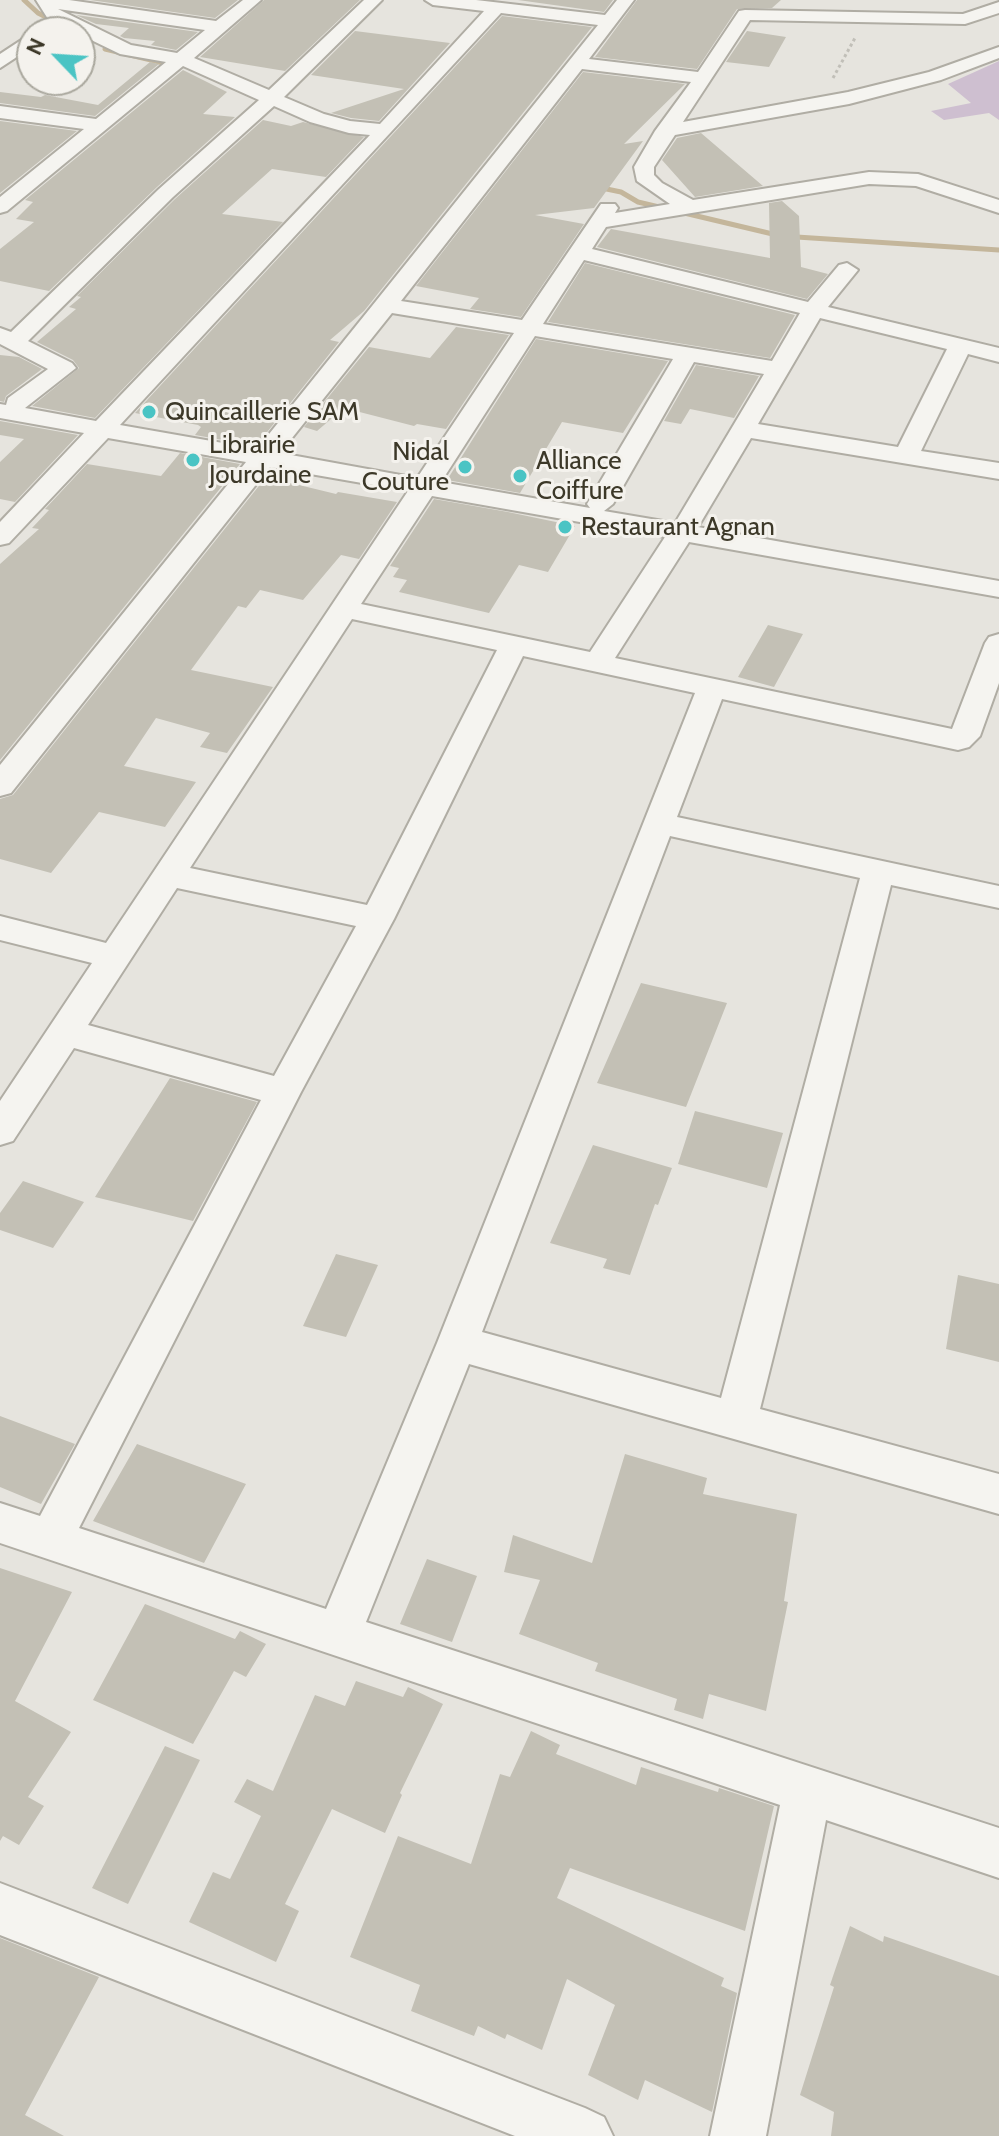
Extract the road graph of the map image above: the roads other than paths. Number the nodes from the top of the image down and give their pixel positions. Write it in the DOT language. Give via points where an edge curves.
graph roads {
  1 [pos="253,0"];
  2 [pos="374,0"];
  3 [pos="433,0"];
  4 [pos="626,0"];
  5 [pos="44,1"];
  6 [pos="999,7"];
  7 [pos="496,8"];
  8 [pos="610,21"];
  9 [pos="220,27"];
  10 [pos="16,51"];
  11 [pos="999,52"];
  12 [pos="184,60"];
  13 [pos="0,63"];
  14 [pos="576,63"];
  15 [pos="701,78"];
  16 [pos="272,98"];
  17 [pos="0,112"];
  18 [pos="99,125"];
  19 [pos="665,131"];
  20 [pos="376,138"];
  21 [pos="0,207"];
  22 [pos="681,207"];
  23 [pos="999,207"];
  24 [pos="581,253"];
  25 [pos="847,270"];
  26 [pos="386,305"];
  27 [pos="814,309"];
  28 [pos="530,329"];
  29 [pos="7,339"];
  30 [pos="960,347"];
  31 [pos="687,354"];
  32 [pos="999,355"];
  33 [pos="778,369"];
  34 [pos="6,404"];
  35 [pos="107,424"];
  36 [pos="742,429"];
  37 [pos="268,453"];
  38 [pos="906,456"];
  39 [pos="999,471"];
  40 [pos="429,482"];
  41 [pos="600,504"];
  42 [pos="686,526"];
  43 [pos="0,537"];
  44 [pos="999,573"];
  45 [pos="999,589"];
  46 [pos="345,609"];
  47 [pos="999,643"];
  48 [pos="514,645"];
  49 [pos="597,663"];
  50 [pos="711,688"];
  51 [pos="967,726"];
  52 [pos="999,733"];
  53 [pos="0,785"];
  54 [pos="658,823"];
  55 [pos="878,871"];
  56 [pos="169,875"];
  57 [pos="999,897"];
  58 [pos="377,919"];
  59 [pos="0,928"];
  60 [pos="115,957"];
  61 [pos="65,1032"];
  62 [pos="283,1092"];
  63 [pos="0,1131"];
  64 [pos="457,1343"];
  65 [pos="736,1421"];
  66 [pos="999,1494"];
  67 [pos="0,1523"];
  68 [pos="51,1539"];
  69 [pos="338,1635"];
  70 [pos="807,1790"];
  71 [pos="999,1853"];
  72 [pos="0,1909"];
  73 [pos="585,2136"];
  74 [pos="738,2136"];
  1 -- 9 [label="street"];
  2 -- 16 [label="street"];
  3 -- 7 [label="street"];
  4 -- 8 [label="street"];
  5 -- 9 [label="street"];
  5 -- 12 [label="street" via="54,15 126,50"];
  6 -- 15 [label="street" via="965,19 745,15"];
  7 -- 8 [label="street"];
  7 -- 20 [label="street"];
  8 -- 14 [label="street"];
  9 -- 12 [label="street"];
  10 -- 13 [label="street"];
  11 -- 19 [label="street" via="935,76"];
  12 -- 16 [label="street"];
  12 -- 18 [label="street"];
  14 -- 15 [label="street"];
  14 -- 26 [label="street"];
  15 -- 19 [label="street"];
  16 -- 20 [label="street"];
  16 -- 29 [label="street"];
  17 -- 18 [label="street"];
  18 -- 21 [label="street"];
  19 -- 22 [label="street" via="644,167 644,177"];
  20 -- 35 [label="street"];
  22 -- 23 [label="street" via="897,177"];
  22 -- 24 [label="street" via="605,214"];
  24 -- 27 [label="street"];
  24 -- 28 [label="street"];
  25 -- 27 [label="street"];
  26 -- 28 [label="street"];
  26 -- 37 [label="street"];
  27 -- 30 [label="street"];
  27 -- 33 [label="street"];
  28 -- 31 [label="street"];
  28 -- 40 [label="street"];
  29 -- 34 [label="street" via="64,368"];
  30 -- 32 [label="street"];
  30 -- 38 [label="street"];
  31 -- 33 [label="street"];
  31 -- 41 [label="street"];
  33 -- 36 [label="street"];
  34 -- 35 [label="street"];
  35 -- 37 [label="street"];
  35 -- 43 [label="street"];
  36 -- 38 [label="street"];
  36 -- 42 [label="street"];
  37 -- 40 [label="street"];
  37 -- 53 [label="street"];
  38 -- 39 [label="street"];
  40 -- 41 [label="street"];
  40 -- 42 [label="street"];
  40 -- 46 [label="street"];
  41 -- 42 [label="street"];
  42 -- 44 [label="street"];
  42 -- 45 [label="street"];
  42 -- 49 [label="street"];
  46 -- 48 [label="street"];
  46 -- 56 [label="street"];
  47 -- 51 [label="street"];
  48 -- 49 [label="street"];
  48 -- 58 [label="street"];
  49 -- 50 [label="street"];
  50 -- 51 [label="street" via="950,739 965,736"];
  50 -- 54 [label="street"];
  51 -- 52 [label="street"];
  54 -- 55 [label="street"];
  54 -- 64 [label="street"];
  55 -- 57 [label="street"];
  55 -- 65 [label="street"];
  56 -- 58 [label="street"];
  56 -- 60 [label="street"];
  58 -- 62 [label="street"];
  59 -- 60 [label="street"];
  60 -- 61 [label="street"];
  61 -- 62 [label="street"];
  61 -- 63 [label="street"];
  62 -- 68 [label="street"];
  64 -- 65 [label="street"];
  64 -- 69 [label="street"];
  65 -- 66 [label="street"];
  67 -- 68 [label="street"];
  68 -- 69 [label="street"];
  69 -- 70 [label="street"];
  70 -- 71 [label="street"];
  70 -- 74 [label="street"];
  72 -- 73 [label="street"];
}
